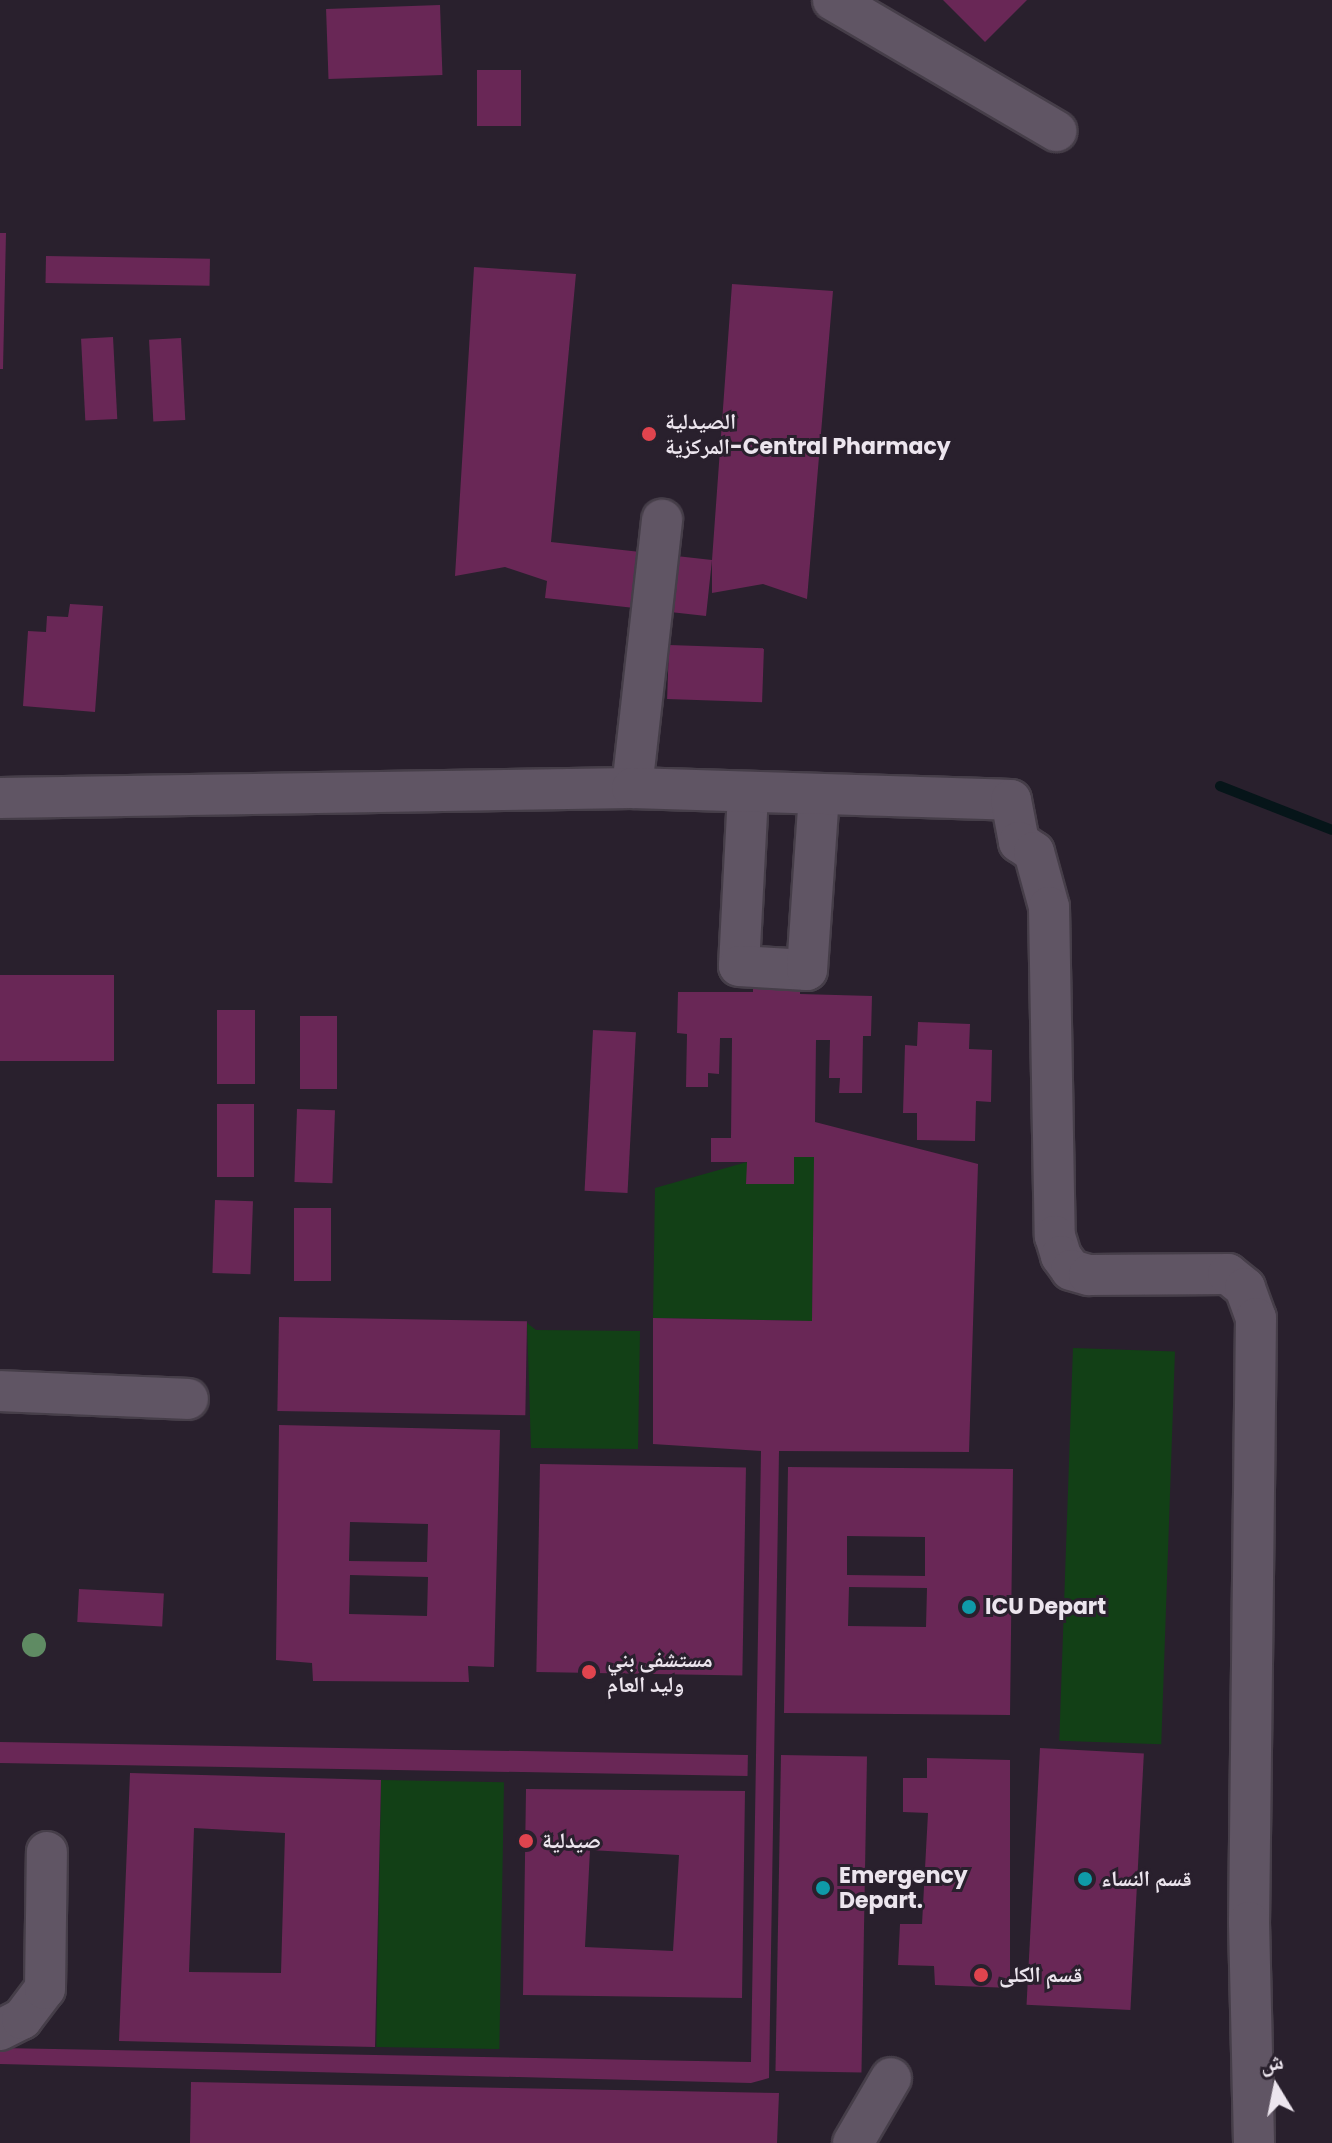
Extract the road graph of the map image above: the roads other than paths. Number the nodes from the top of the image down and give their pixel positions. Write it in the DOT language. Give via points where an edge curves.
graph roads {
  1 [pos="833,0"];
  2 [pos="1056,131"];
  3 [pos="662,520"];
  4 [pos="632,788"];
  5 [pos="748,794"];
  6 [pos="819,794"];
  7 [pos="0,798"];
  8 [pos="0,1391"];
  9 [pos="188,1399"];
  10 [pos="47,1852"];
  11 [pos="0,2030"];
  12 [pos="891,2078"];
  13 [pos="853,2143"];
  14 [pos="1254,2143"];
  1 -- 2 [label="street"];
  3 -- 4 [label="street"];
  4 -- 5 [label="street"];
  4 -- 7 [label="street"];
  5 -- 6 [label="street"];
  5 -- 6 [label="street" via="739,966 807,970"];
  6 -- 14 [label="street" via="1011,800 1019,842 1034,852 1049,907 1055,1236 1061,1256 1071,1270 1089,1275 1228,1274 1245,1288 1256,1318 1249,1893"];
  8 -- 9 [label="street"];
  10 -- 11 [label="street" via="45,1989 22,2019"];
  12 -- 13 [label="street"];
}
